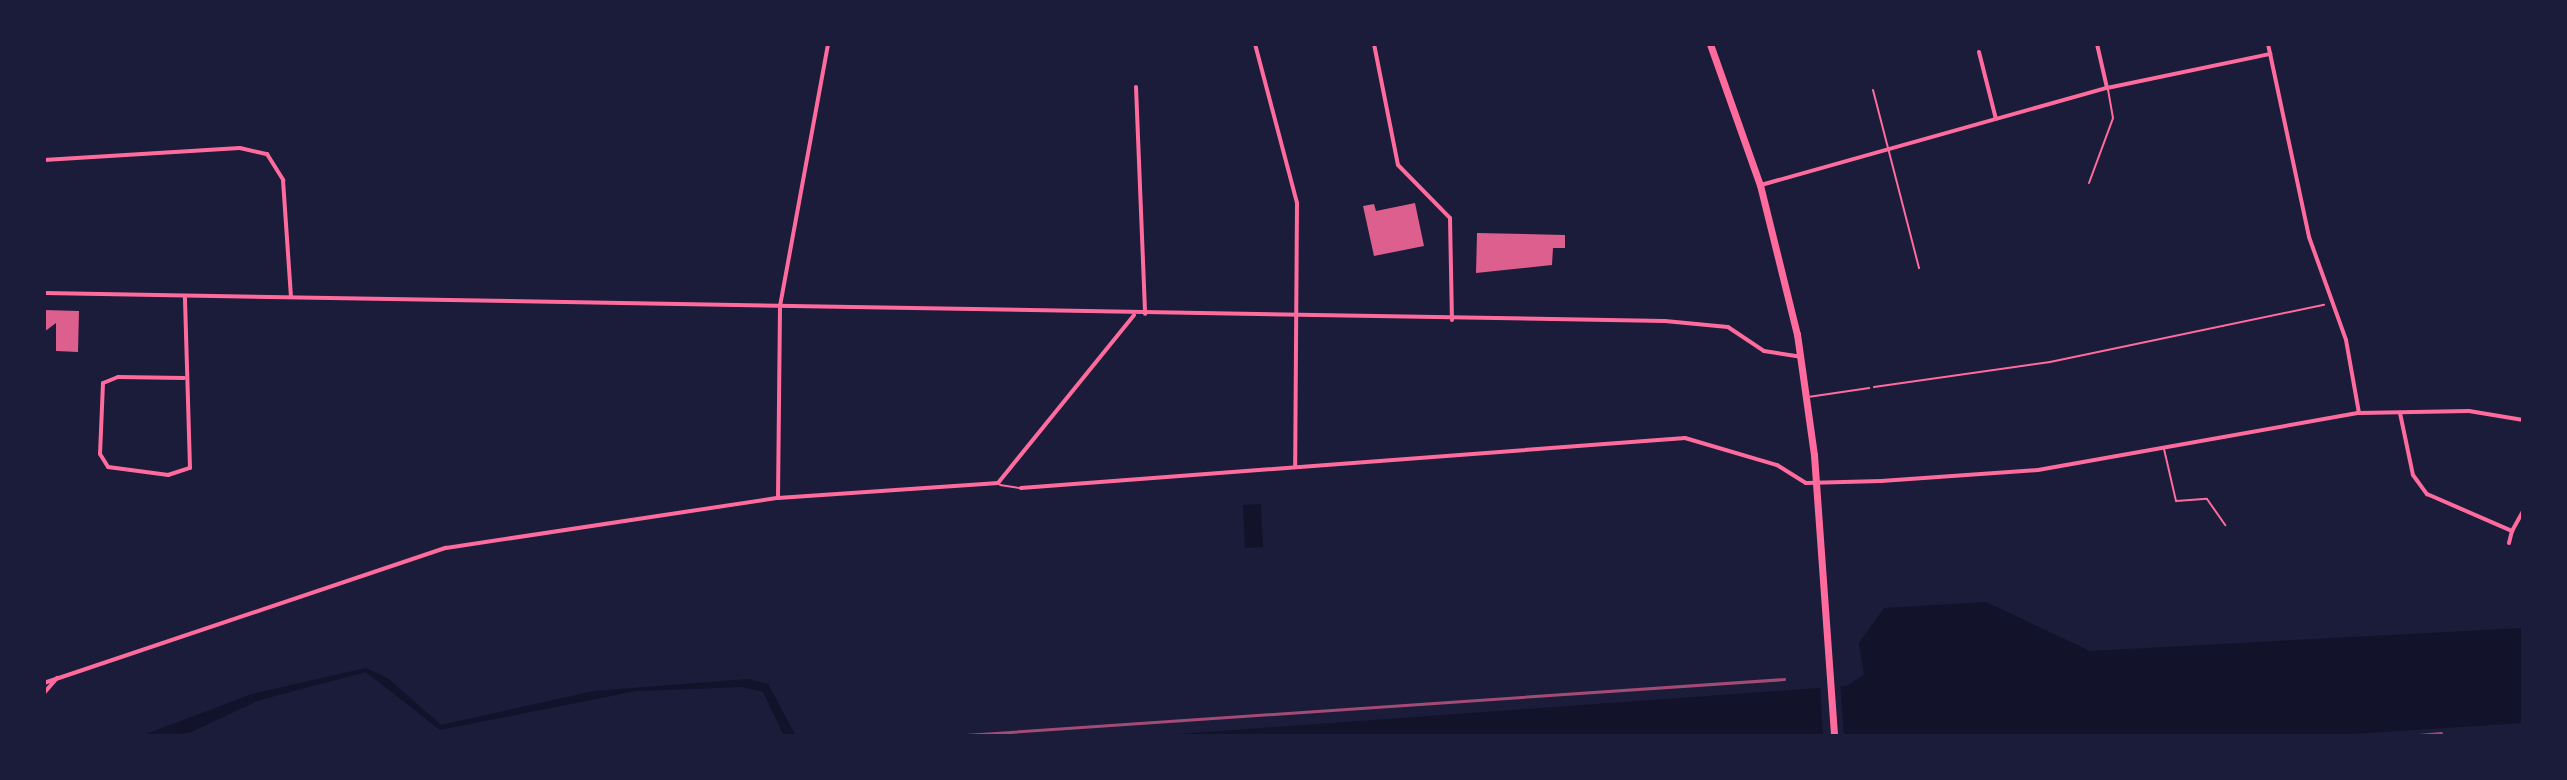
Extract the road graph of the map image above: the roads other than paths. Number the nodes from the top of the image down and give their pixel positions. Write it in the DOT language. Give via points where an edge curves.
graph roads {
  1 [pos="828,44"];
  2 [pos="1255,44"];
  3 [pos="1374,44"];
  4 [pos="1710,44"];
  5 [pos="2097,44"];
  6 [pos="2268,44"];
  7 [pos="1979,52"];
  8 [pos="2270,54"];
  9 [pos="1136,87"];
  10 [pos="2107,88"];
  11 [pos="1873,90"];
  12 [pos="1996,119"];
  13 [pos="1891,148"];
  14 [pos="44,160"];
  15 [pos="2089,183"];
  16 [pos="1760,185"];
  17 [pos="1919,268"];
  18 [pos="44,293"];
  19 [pos="185,296"];
  20 [pos="291,297"];
  21 [pos="780,306"];
  22 [pos="1135,313"];
  23 [pos="1145,314"];
  24 [pos="1298,317"];
  25 [pos="1452,321"];
  26 [pos="1801,357"];
  27 [pos="184,378"];
  28 [pos="1869,388"];
  29 [pos="1808,397"];
  30 [pos="2359,413"];
  31 [pos="2400,413"];
  32 [pos="2523,420"];
  33 [pos="2164,449"];
  34 [pos="1295,466"];
  35 [pos="998,483"];
  36 [pos="1817,483"];
  37 [pos="1021,488"];
  38 [pos="778,498"];
  39 [pos="2523,511"];
  40 [pos="2225,525"];
  41 [pos="2512,531"];
  42 [pos="2509,543"];
  43 [pos="57,678"];
  44 [pos="44,683"];
  45 [pos="44,693"];
  46 [pos="1834,736"];
  1 -- 21 [label="street"];
  2 -- 24 [label="street" via="1297,203"];
  3 -- 25 [label="street" via="1398,165 1450,218"];
  4 -- 16 [label="main road"];
  5 -- 10 [label="street"];
  6 -- 8 [label="street"];
  7 -- 12 [label="street"];
  8 -- 10 [label="street"];
  8 -- 30 [label="street" via="2329,304 2346,340"];
  9 -- 23 [label="street"];
  10 -- 12 [label="street"];
  10 -- 15 [label="lane" via="2113,118"];
  11 -- 13 [label="lane"];
  12 -- 13 [label="street"];
  13 -- 16 [label="street"];
  13 -- 17 [label="lane"];
  14 -- 20 [label="street" via="262,152 283,180"];
  16 -- 26 [label="main road"];
  18 -- 19 [label="street"];
  19 -- 20 [label="street"];
  19 -- 27 [label="street"];
  20 -- 21 [label="street"];
  21 -- 22 [label="street"];
  21 -- 38 [label="street"];
  22 -- 23 [label="street"];
  22 -- 35 [label="street"];
  23 -- 24 [label="street"];
  24 -- 25 [label="street"];
  24 -- 34 [label="street"];
  25 -- 26 [label="street" via="1709,324 1741,333 1764,351"];
  26 -- 29 [label="main road"];
  27 -- 27 [label="street" via="118,377 103,383 100,454 108,467 168,475 190,468 194,402"];
  28 -- 29 [label="lane"];
  29 -- 36 [label="main road"];
  30 -- 31 [label="street"];
  30 -- 33 [label="street"];
  31 -- 32 [label="street" via="2469,411"];
  31 -- 41 [label="street" via="2421,489"];
  33 -- 36 [label="street" via="2038,470"];
  33 -- 40 [label="lane" via="2176,501 2207,499"];
  34 -- 36 [label="street" via="1685,438 1713,441"];
  34 -- 37 [label="street"];
  35 -- 37 [label="lane"];
  35 -- 38 [label="street"];
  36 -- 46 [label="main road"];
  38 -- 43 [label="street" via="446,548"];
  39 -- 41 [label="street"];
  41 -- 42 [label="street"];
  43 -- 44 [label="street"];
  43 -- 45 [label="street"];
}
